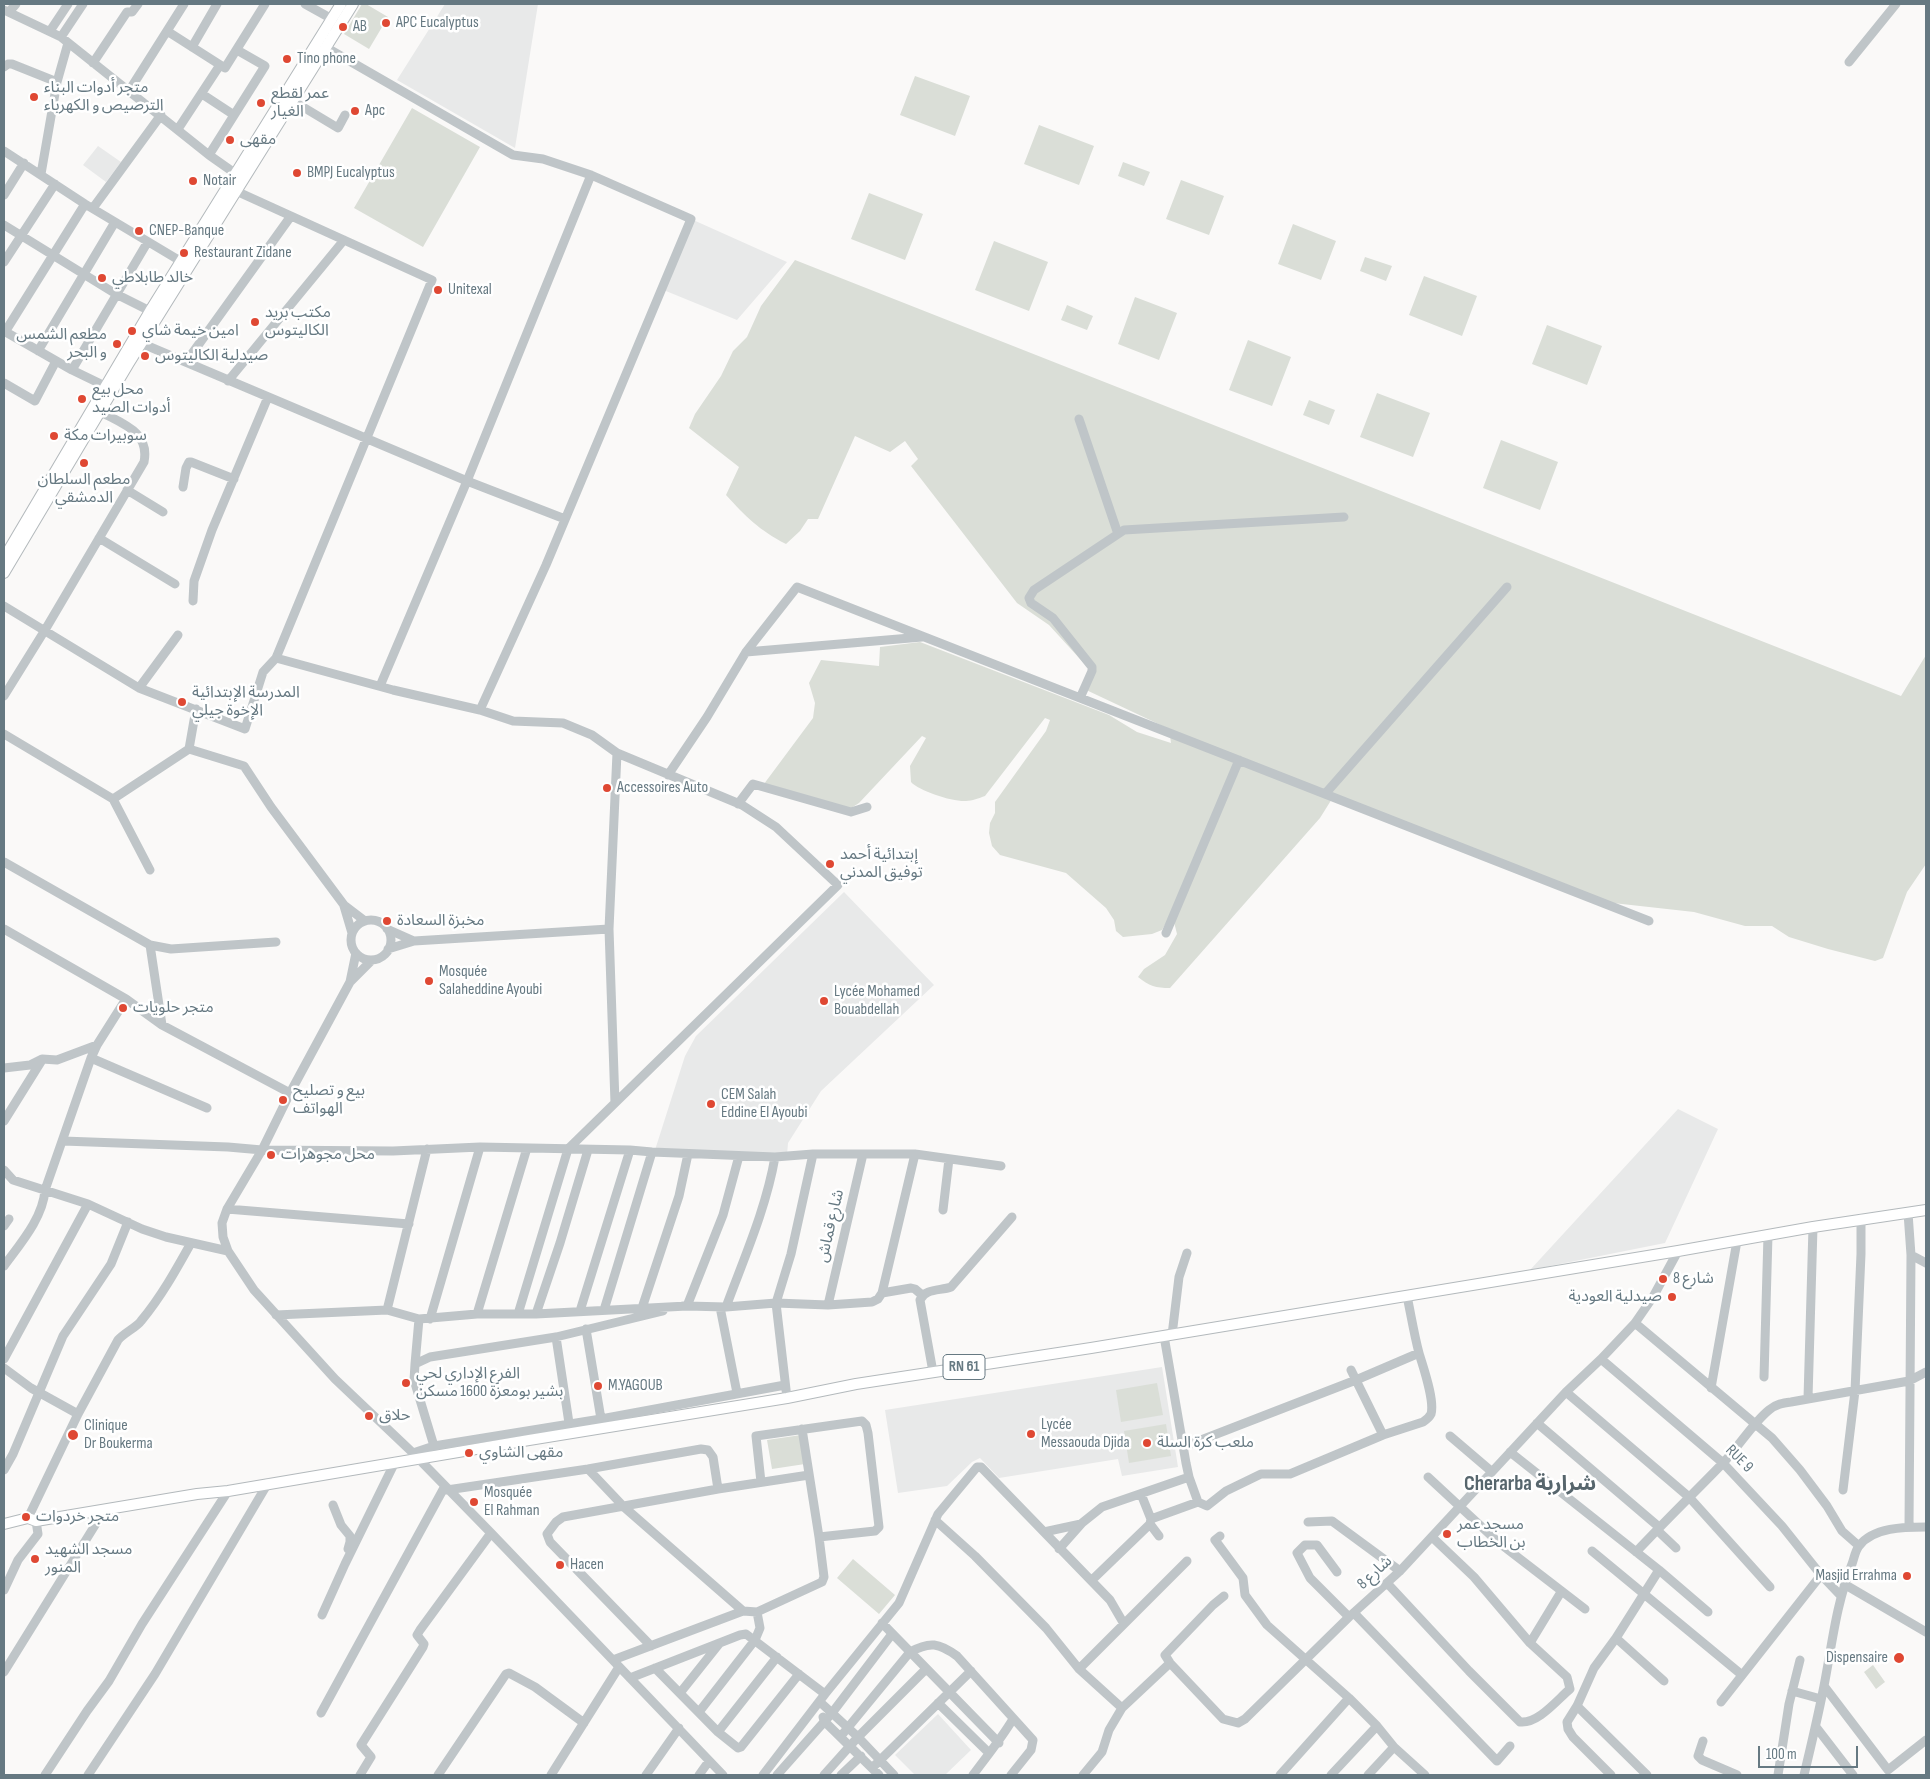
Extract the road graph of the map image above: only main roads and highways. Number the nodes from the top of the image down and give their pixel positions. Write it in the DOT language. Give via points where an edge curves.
graph roads {
  1 [pos="341,4"];
  2 [pos="352,4"];
  3 [pos="323,45"];
  4 [pos="138,341"];
  5 [pos="4,558"];
  6 [pos="4,572"];
  7 [pos="1926,1210"];
  8 [pos="4,1524"];
  1 -- 3 [label="main road"];
  2 -- 3 [label="main road"];
  3 -- 4 [label="main road" via="293,101"];
  3 -- 4 [label="main road" via="236,174 150,312"];
  4 -- 5 [label="main road" via="105,386"];
  4 -- 6 [label="main road" via="101,412"];
  7 -- 8 [label="main road, RN 61" via="416,1456 228,1491"];
}
